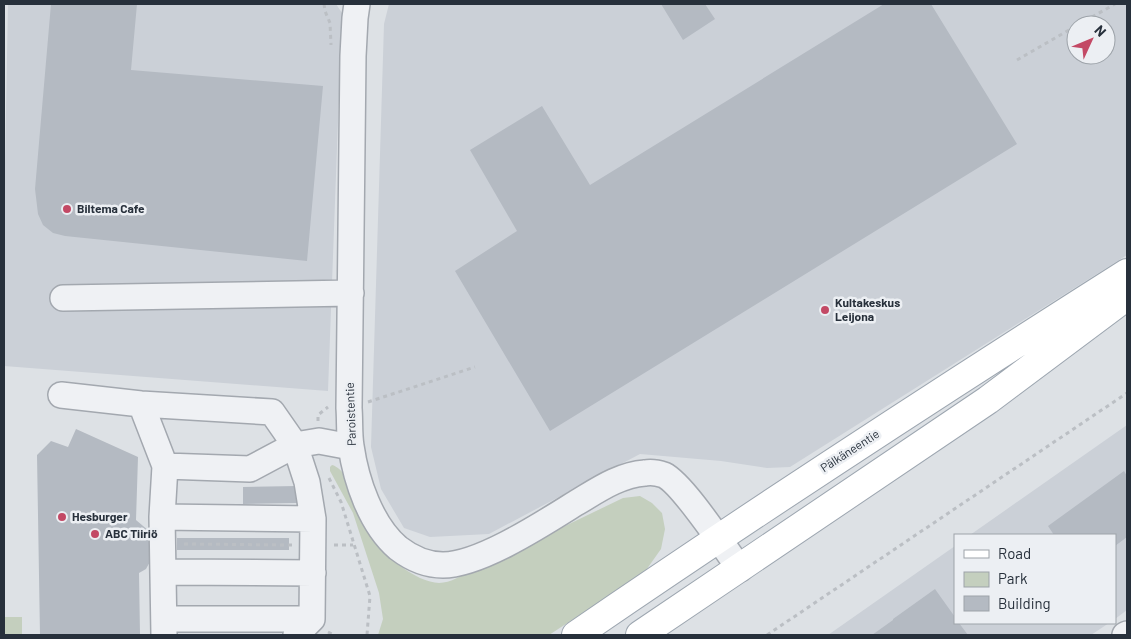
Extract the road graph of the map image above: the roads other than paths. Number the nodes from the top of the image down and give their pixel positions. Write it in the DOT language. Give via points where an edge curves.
graph roads {
  1 [pos="357,4"];
  2 [pos="1127,274"];
  3 [pos="351,293"];
  4 [pos="1127,296"];
  5 [pos="63,298"];
  6 [pos="62,395"];
  7 [pos="141,404"];
  8 [pos="295,445"];
  9 [pos="351,447"];
  10 [pos="165,466"];
  11 [pos="162,517"];
  12 [pos="313,519"];
  13 [pos="717,538"];
  14 [pos="740,569"];
  15 [pos="164,572"];
  16 [pos="313,572"];
  17 [pos="164,627"];
  18 [pos="304,627"];
  19 [pos="576,635"];
  20 [pos="640,635"];
  1 -- 3 [label="street, Paroistentie" via="353,56"];
  2 -- 13 [label="main road, Pälkäneentie"];
  3 -- 5 [label="street"];
  3 -- 9 [label="street, Paroistentie"];
  4 -- 14 [label="main road" via="988,400"];
  6 -- 7 [label="street"];
  7 -- 8 [label="street" via="272,412"];
  7 -- 10 [label="street"];
  8 -- 9 [label="street" via="319,441"];
  8 -- 10 [label="street" via="250,469"];
  8 -- 12 [label="street" via="307,482"];
  9 -- 13 [label="street, Paroistentie" via="366,499 377,522 390,541 415,560 428,564 444,566 465,562 492,551 614,481 650,472 664,475 676,485"];
  10 -- 11 [label="street"];
  11 -- 12 [label="street"];
  11 -- 15 [label="street"];
  12 -- 16 [label="street"];
  13 -- 14 [label="street, Paroistentie"];
  13 -- 19 [label="main road, Pälkäneentie"];
  14 -- 20 [label="main road"];
  15 -- 16 [label="street"];
  15 -- 17 [label="street"];
  16 -- 18 [label="street"];
  17 -- 18 [label="street"];
}
